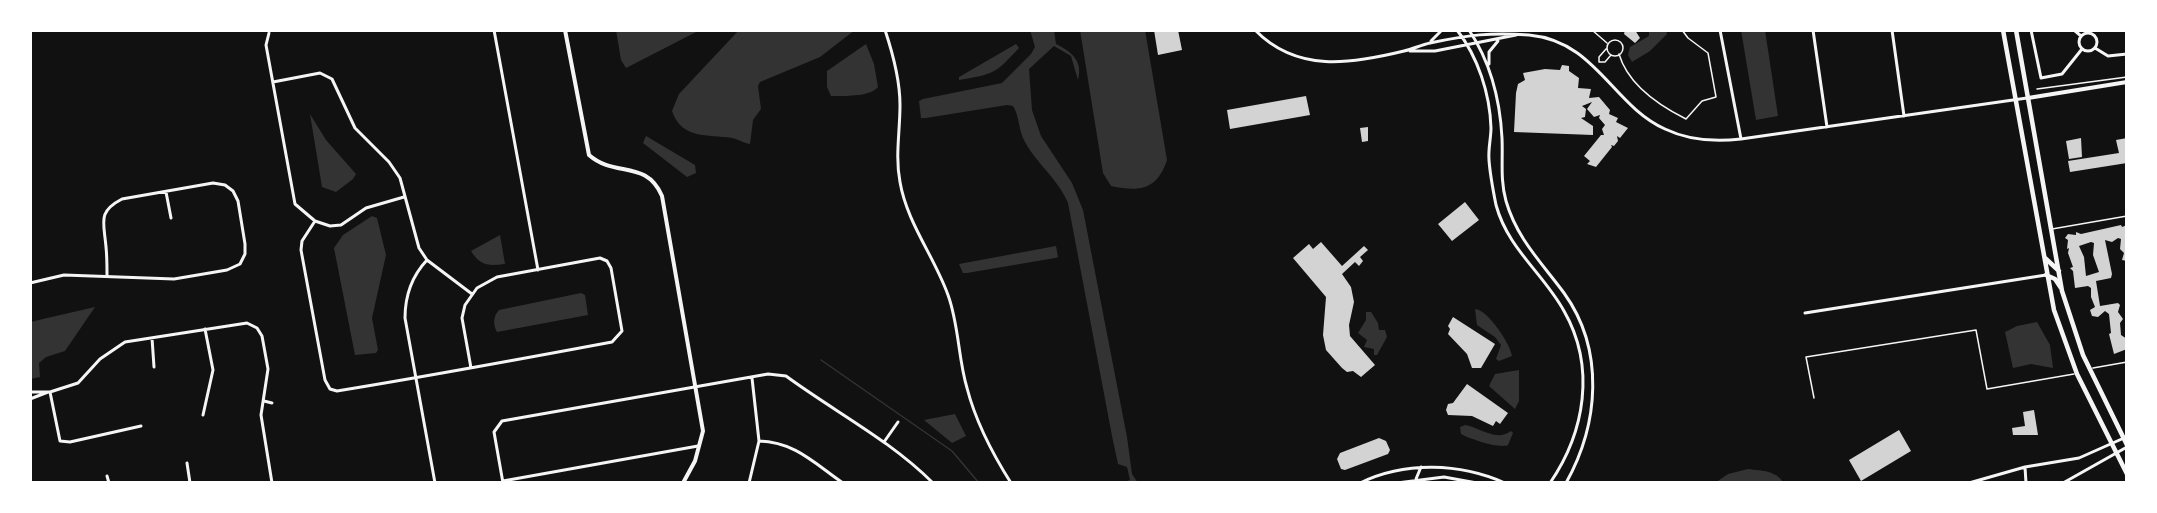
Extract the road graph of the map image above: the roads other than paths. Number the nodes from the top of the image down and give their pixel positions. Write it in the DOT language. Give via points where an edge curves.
graph roads {
  1 [pos="494,30"];
  2 [pos="565,30"];
  3 [pos="885,30"];
  4 [pos="1255,30"];
  5 [pos="1442,30"];
  6 [pos="1457,30"];
  7 [pos="1469,30"];
  8 [pos="1592,30"];
  9 [pos="1682,30"];
  10 [pos="1720,30"];
  11 [pos="1813,30"];
  12 [pos="1892,30"];
  13 [pos="2003,30"];
  14 [pos="2016,30"];
  15 [pos="2031,30"];
  16 [pos="2074,30"];
  17 [pos="2096,30"];
  18 [pos="269,33"];
  19 [pos="1518,34"];
  20 [pos="2093,34"];
  21 [pos="1473,35"];
  22 [pos="2081,36"];
  23 [pos="1463,37"];
  24 [pos="1500,39"];
  25 [pos="1428,44"];
  26 [pos="1478,44"];
  27 [pos="1608,44"];
  28 [pos="1468,45"];
  29 [pos="1607,48"];
  30 [pos="2095,48"];
  31 [pos="2082,49"];
  32 [pos="1406,51"];
  33 [pos="1619,54"];
  34 [pos="2127,54"];
  35 [pos="1612,55"];
  36 [pos="1597,64"];
  37 [pos="1489,65"];
  38 [pos="273,82"];
  39 [pos="2127,82"];
  40 [pos="2028,98"];
  41 [pos="2015,100"];
  42 [pos="1904,116"];
  43 [pos="1827,127"];
  44 [pos="1741,140"];
  45 [pos="1504,191"];
  46 [pos="166,192"];
  47 [pos="1494,193"];
  48 [pos="404,197"];
  49 [pos="2127,216"];
  50 [pos="171,218"];
  51 [pos="315,221"];
  52 [pos="2052,229"];
  53 [pos="1526,246"];
  54 [pos="1518,252"];
  55 [pos="2043,256"];
  56 [pos="427,260"];
  57 [pos="538,270"];
  58 [pos="2059,271"];
  59 [pos="107,275"];
  60 [pos="2046,275"];
  61 [pos="30,283"];
  62 [pos="2062,291"];
  63 [pos="472,294"];
  64 [pos="1805,313"];
  65 [pos="1578,319"];
  66 [pos="1569,323"];
  67 [pos="204,329"];
  68 [pos="152,338"];
  69 [pos="2127,362"];
  70 [pos="154,367"];
  71 [pos="471,368"];
  72 [pos="2089,369"];
  73 [pos="2077,374"];
  74 [pos="416,378"];
  75 [pos="752,378"];
  76 [pos="696,387"];
  77 [pos="30,392"];
  78 [pos="50,392"];
  79 [pos="1814,398"];
  80 [pos="30,399"];
  81 [pos="264,401"];
  82 [pos="272,403"];
  83 [pos="203,415"];
  84 [pos="898,422"];
  85 [pos="141,426"];
  86 [pos="2124,438"];
  87 [pos="759,441"];
  88 [pos="884,442"];
  89 [pos="2112,444"];
  90 [pos="700,446"];
  91 [pos="2127,446"];
  92 [pos="2116,453"];
  93 [pos="187,463"];
  94 [pos="1421,467"];
  95 [pos="2025,467"];
  96 [pos="1412,469"];
  97 [pos="2127,474"];
  98 [pos="107,476"];
  99 [pos="1416,479"];
  100 [pos="503,482"];
  101 [pos="109,483"];
  102 [pos="190,483"];
  103 [pos="272,483"];
  104 [pos="435,483"];
  105 [pos="683,483"];
  106 [pos="749,483"];
  107 [pos="843,483"];
  108 [pos="933,483"];
  109 [pos="1011,483"];
  110 [pos="1360,483"];
  111 [pos="1397,483"];
  112 [pos="1477,483"];
  113 [pos="1505,483"];
  114 [pos="1550,483"];
  115 [pos="1566,483"];
  116 [pos="1969,483"];
  117 [pos="2026,483"];
  118 [pos="2062,483"];
  1 -- 57 [label="street"];
  2 -- 76 [label="street" via="589,155 609,168 636,170 649,176 662,196"];
  3 -- 109 [label="street" via="899,90 897,152 904,203 948,296 976,418"];
  4 -- 32 [label="street" via="1281,51 1315,62 1350,62"];
  5 -- 25 [label="street"];
  6 -- 23 [label="street"];
  7 -- 21 [label="street"];
  8 -- 27 [label="lane"];
  9 -- 33 [label="lane" via="1708,53 1716,98 1702,101 1686,119 1666,109 1633,82"];
  10 -- 44 [label="street"];
  11 -- 43 [label="street"];
  12 -- 42 [label="street"];
  13 -- 41 [label="main road"];
  14 -- 40 [label="main road"];
  15 -- 31 [label="street" via="2041,78 2062,74"];
  16 -- 22 [label="street"];
  17 -- 20 [label="street"];
  18 -- 38 [label="street" via="266,45"];
  19 -- 21 [label="street"];
  19 -- 24 [label="street"];
  19 -- 36 [label="street" via="1566,45"];
  20 -- 22 [label="street"];
  20 -- 30 [label="street"];
  21 -- 23 [label="street"];
  21 -- 26 [label="street"];
  22 -- 31 [label="street"];
  23 -- 25 [label="street"];
  23 -- 28 [label="street"];
  24 -- 26 [label="street"];
  24 -- 37 [label="street" via="1489,52"];
  25 -- 32 [label="street"];
  26 -- 28 [label="street"];
  26 -- 37 [label="street"];
  27 -- 29 [label="lane"];
  27 -- 33 [label="lane" via="1614,40 1621,43"];
  28 -- 32 [label="street"];
  28 -- 47 [label="street" via="1488,100"];
  29 -- 35 [label="lane"];
  29 -- 36 [label="lane"];
  30 -- 31 [label="street"];
  30 -- 34 [label="street" via="2108,56"];
  33 -- 35 [label="lane"];
  35 -- 36 [label="lane"];
  36 -- 44 [label="street" via="1642,114 1665,129 1704,139"];
  37 -- 45 [label="street" via="1501,128"];
  38 -- 48 [label="street" via="327,74 355,128 400,178"];
  38 -- 51 [label="street" via="296,204"];
  39 -- 40 [label="street"];
  40 -- 41 [label="street"];
  40 -- 52 [label="main road"];
  41 -- 42 [label="street"];
  41 -- 55 [label="main road"];
  42 -- 43 [label="street"];
  43 -- 44 [label="street"];
  45 -- 47 [label="street"];
  45 -- 53 [label="street"];
  46 -- 50 [label="street"];
  46 -- 59 [label="street" via="122,199 104,214"];
  46 -- 59 [label="street" via="213,183 225,184 233,191 238,201 245,254 240,264 174,279"];
  47 -- 54 [label="street" via="1505,230"];
  48 -- 51 [label="street" via="366,207 341,225"];
  48 -- 56 [label="street" via="418,248"];
  49 -- 52 [label="lane"];
  51 -- 74 [label="street" via="302,241 301,250 325,380 330,389"];
  52 -- 58 [label="main road"];
  53 -- 54 [label="street"];
  53 -- 65 [label="street" via="1565,295"];
  54 -- 66 [label="street" via="1564,310"];
  55 -- 58 [label="main road"];
  55 -- 60 [label="main road"];
  56 -- 63 [label="street"];
  56 -- 74 [label="street" via="417,270 405,305"];
  57 -- 63 [label="street" via="487,281"];
  57 -- 71 [label="street" via="600,258 607,261 622,331 618,339"];
  58 -- 62 [label="main road"];
  59 -- 61 [label="street" via="64,275"];
  60 -- 62 [label="main road" via="2055,279"];
  60 -- 64 [label="street"];
  60 -- 73 [label="main road"];
  62 -- 72 [label="main road"];
  63 -- 71 [label="street" via="462,318"];
  65 -- 66 [label="street"];
  65 -- 115 [label="street" via="1586,336 1594,376 1593,402 1584,445"];
  66 -- 114 [label="street" via="1578,341 1584,376 1583,400 1564,464"];
  67 -- 68 [label="street"];
  67 -- 81 [label="street" via="247,323 257,328 268,369"];
  67 -- 83 [label="street" via="213,370"];
  68 -- 70 [label="street"];
  68 -- 78 [label="street" via="125,342 111,349 78,383"];
  69 -- 72 [label="lane"];
  71 -- 74 [label="street"];
  72 -- 86 [label="main road"];
  73 -- 79 [label="lane" via="1987,388 1977,331 1964,332 1806,357"];
  73 -- 89 [label="main road"];
  74 -- 104 [label="street"];
  75 -- 76 [label="street"];
  75 -- 87 [label="street"];
  75 -- 88 [label="street" via="768,374 786,376"];
  76 -- 90 [label="street" via="703,431"];
  76 -- 100 [label="street" via="502,421 494,432"];
  77 -- 78 [label="street"];
  78 -- 80 [label="street"];
  78 -- 85 [label="street" via="60,441"];
  81 -- 82 [label="street"];
  81 -- 103 [label="street" via="262,434"];
  84 -- 88 [label="street"];
  86 -- 89 [label="street"];
  86 -- 91 [label="main road"];
  87 -- 106 [label="street"];
  87 -- 107 [label="street" via="779,441 790,446"];
  88 -- 108 [label="street"];
  89 -- 92 [label="main road"];
  89 -- 95 [label="street" via="2079,458"];
  90 -- 100 [label="street"];
  90 -- 105 [label="street"];
  91 -- 92 [label="street"];
  92 -- 97 [label="main road"];
  92 -- 118 [label="street"];
  93 -- 102 [label="street"];
  94 -- 96 [label="street"];
  94 -- 99 [label="street"];
  94 -- 113 [label="street" via="1455,468"];
  95 -- 116 [label="street"];
  95 -- 117 [label="street"];
  96 -- 99 [label="street"];
  96 -- 110 [label="street"];
  98 -- 101 [label="street"];
  99 -- 111 [label="street"];
  99 -- 112 [label="street" via="1444,477"];
}
